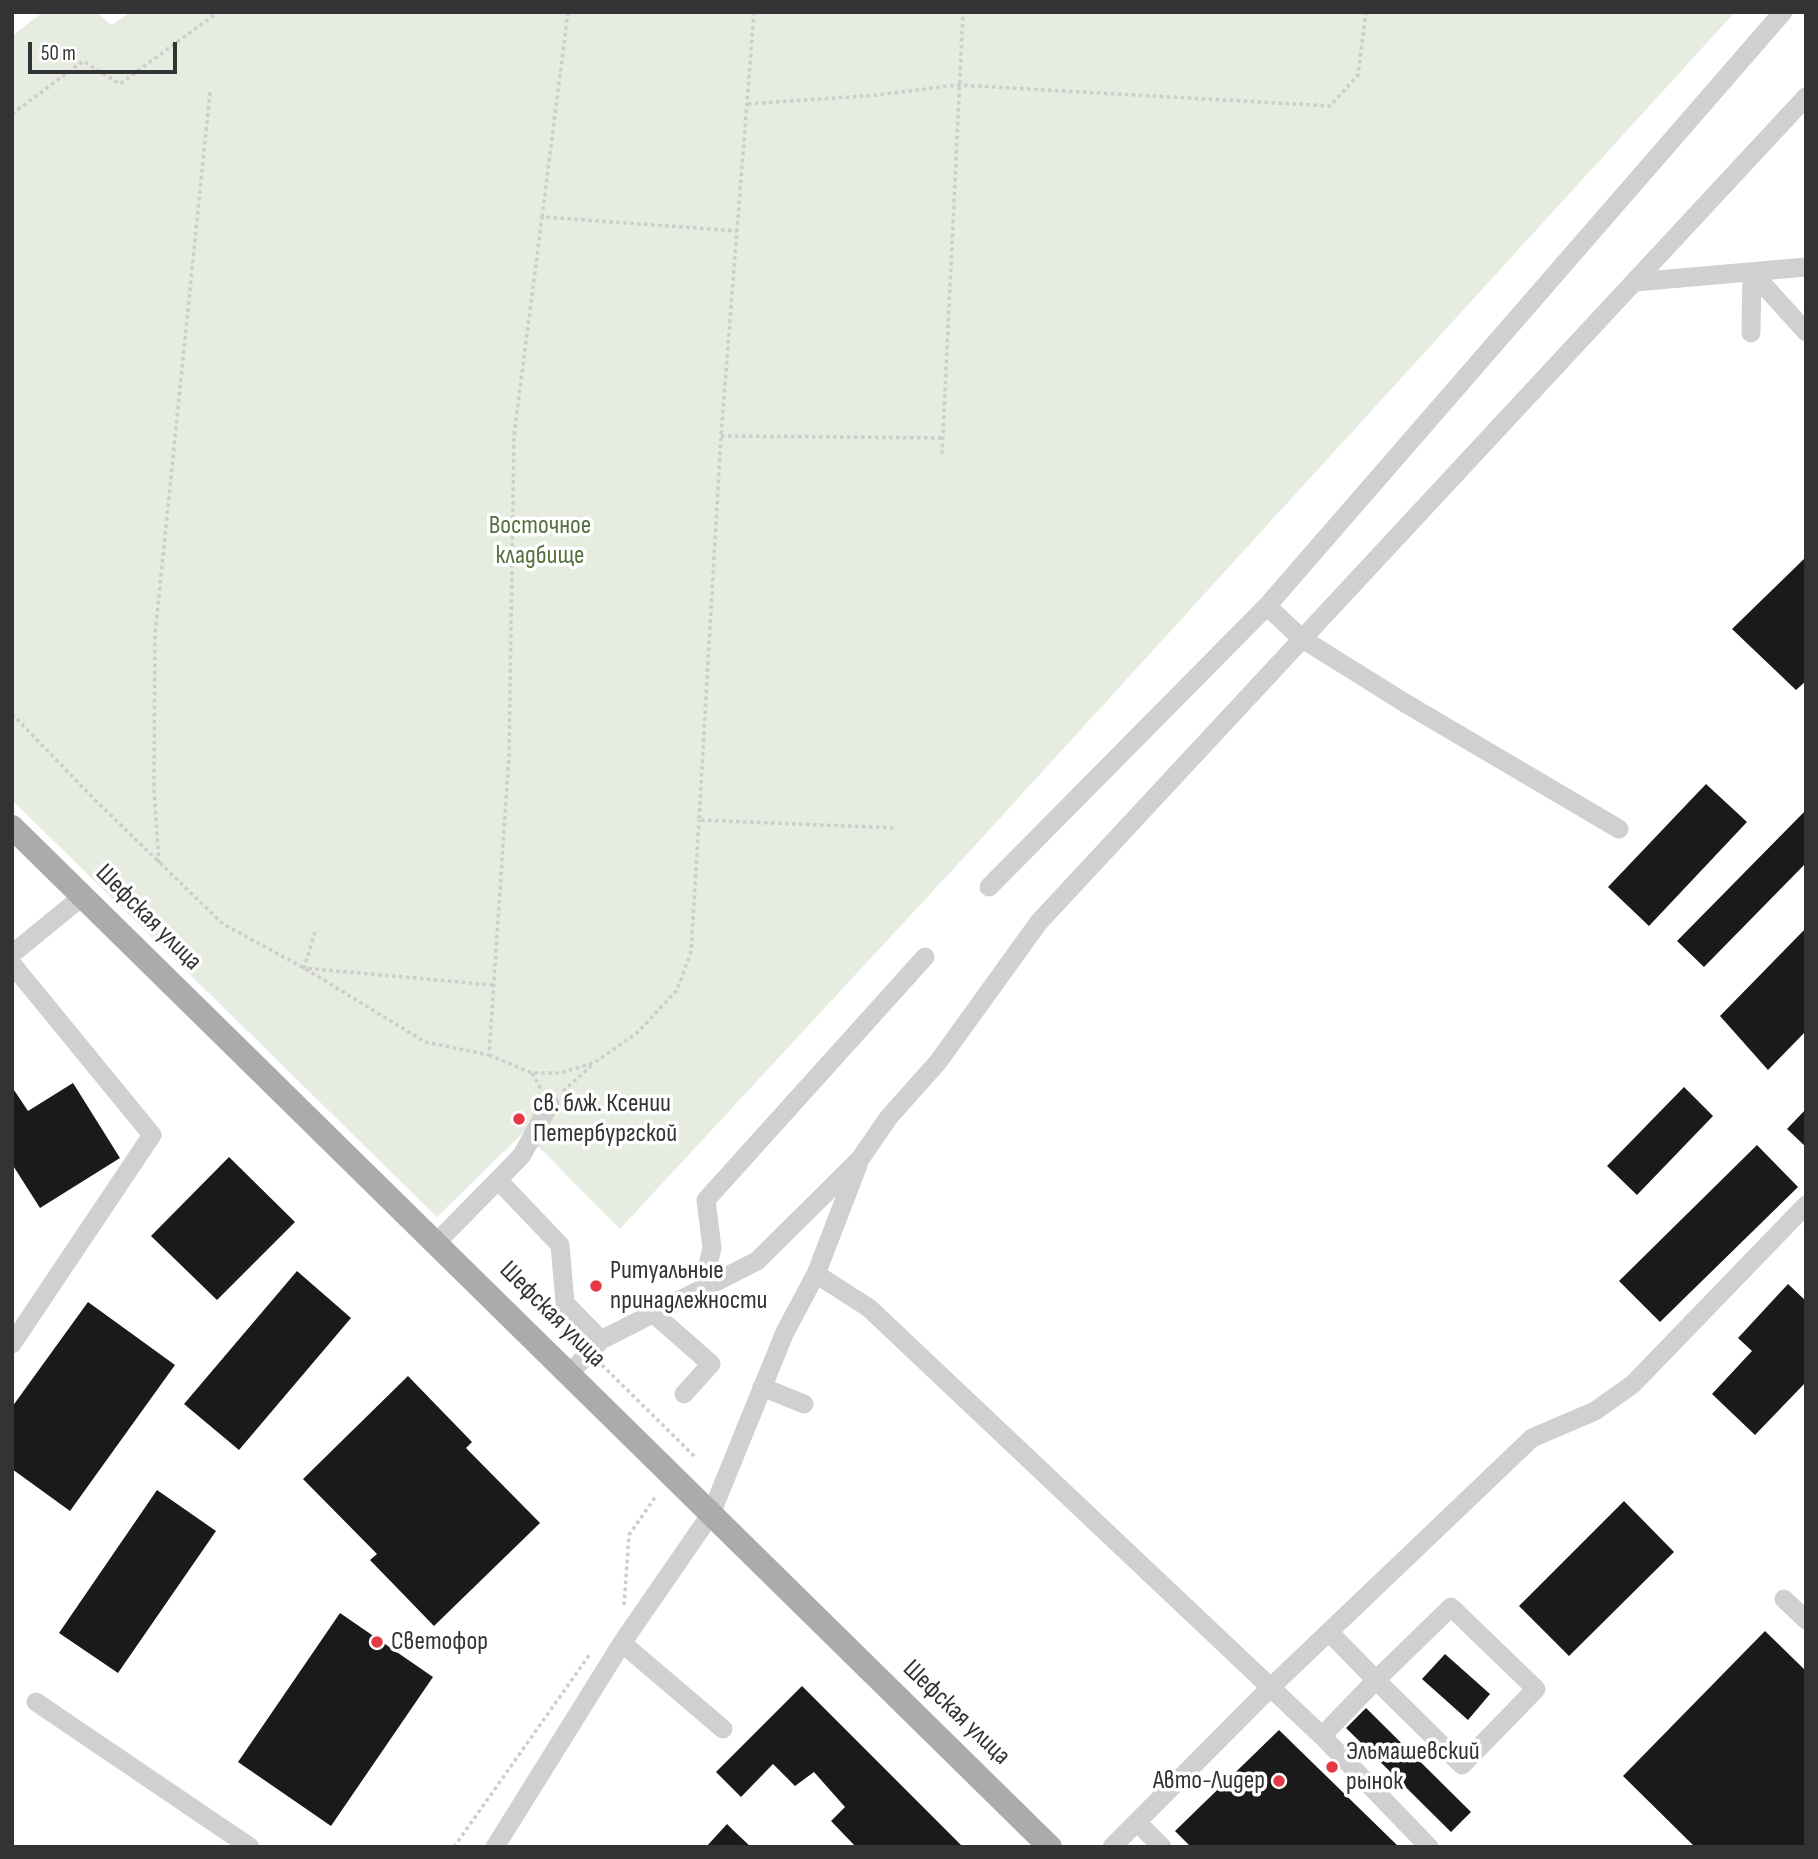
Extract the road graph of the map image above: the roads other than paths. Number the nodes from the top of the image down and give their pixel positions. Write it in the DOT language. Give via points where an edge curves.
graph roads {
  1 [pos="1783,12"];
  2 [pos="1806,97"];
  3 [pos="1806,267"];
  4 [pos="1752,272"];
  5 [pos="1635,282"];
  6 [pos="1806,332"];
  7 [pos="1751,333"];
  8 [pos="1267,607"];
  9 [pos="1301,638"];
  10 [pos="12,827"];
  11 [pos="1619,829"];
  12 [pos="989,887"];
  13 [pos="83,896"];
  14 [pos="12,954"];
  15 [pos="925,957"];
  16 [pos="12,964"];
  17 [pos="550,1104"];
  18 [pos="860,1159"];
  19 [pos="498,1180"];
  20 [pos="1806,1205"];
  21 [pos="436,1243"];
  22 [pos="816,1274"];
  23 [pos="703,1287"];
  24 [pos="653,1313"];
  25 [pos="12,1344"];
  26 [pos="595,1346"];
  27 [pos="569,1374"];
  28 [pos="762,1387"];
  29 [pos="684,1394"];
  30 [pos="804,1404"];
  31 [pos="710,1514"];
  32 [pos="1784,1599"];
  33 [pos="1806,1620"];
  34 [pos="1329,1632"];
  35 [pos="622,1643"];
  36 [pos="1376,1680"];
  37 [pos="1270,1688"];
  38 [pos="36,1702"];
  39 [pos="723,1730"];
  40 [pos="1322,1736"];
  41 [pos="1137,1822"];
  42 [pos="250,1847"];
  43 [pos="495,1847"];
  44 [pos="1050,1847"];
  45 [pos="1112,1847"];
  46 [pos="1162,1847"];
  47 [pos="1429,1847"];
  1 -- 8 [label="street"];
  2 -- 5 [label="street"];
  3 -- 4 [label="street"];
  4 -- 5 [label="street"];
  4 -- 6 [label="street"];
  4 -- 7 [label="street"];
  5 -- 9 [label="street"];
  8 -- 9 [label="street"];
  8 -- 12 [label="street"];
  9 -- 11 [label="street"];
  9 -- 18 [label="street" via="1039,922 938,1062 889,1117"];
  10 -- 13 [label="main road, Шефская улица"];
  13 -- 14 [label="street"];
  13 -- 21 [label="main road, Шефская улица"];
  15 -- 23 [label="street" via="706,1200 712,1248"];
  16 -- 25 [label="street" via="152,1135"];
  17 -- 19 [label="street" via="522,1155"];
  18 -- 22 [label="street"];
  18 -- 23 [label="street" via="757,1261"];
  19 -- 21 [label="street"];
  19 -- 26 [label="street" via="560,1245 565,1303"];
  20 -- 34 [label="street" via="1633,1384 1595,1411 1532,1438"];
  21 -- 27 [label="main road, Шефская улица"];
  22 -- 28 [label="street"];
  22 -- 37 [label="street" via="869,1308"];
  23 -- 24 [label="street"];
  24 -- 26 [label="street"];
  24 -- 29 [label="street" via="710,1364"];
  26 -- 27 [label="street"];
  27 -- 31 [label="main road, Шефская улица"];
  28 -- 30 [label="street"];
  28 -- 31 [label="street"];
  31 -- 35 [label="street"];
  31 -- 44 [label="main road, Шефская улица"];
  32 -- 33 [label="street"];
  34 -- 36 [label="street"];
  34 -- 37 [label="street"];
  35 -- 39 [label="street"];
  35 -- 43 [label="street"];
  36 -- 36 [label="street" via="1462,1765 1536,1689 1451,1607"];
  36 -- 40 [label="street"];
  37 -- 40 [label="street"];
  37 -- 41 [label="street"];
  38 -- 42 [label="street"];
  40 -- 47 [label="street"];
  41 -- 45 [label="street"];
  41 -- 46 [label="street"];
}
